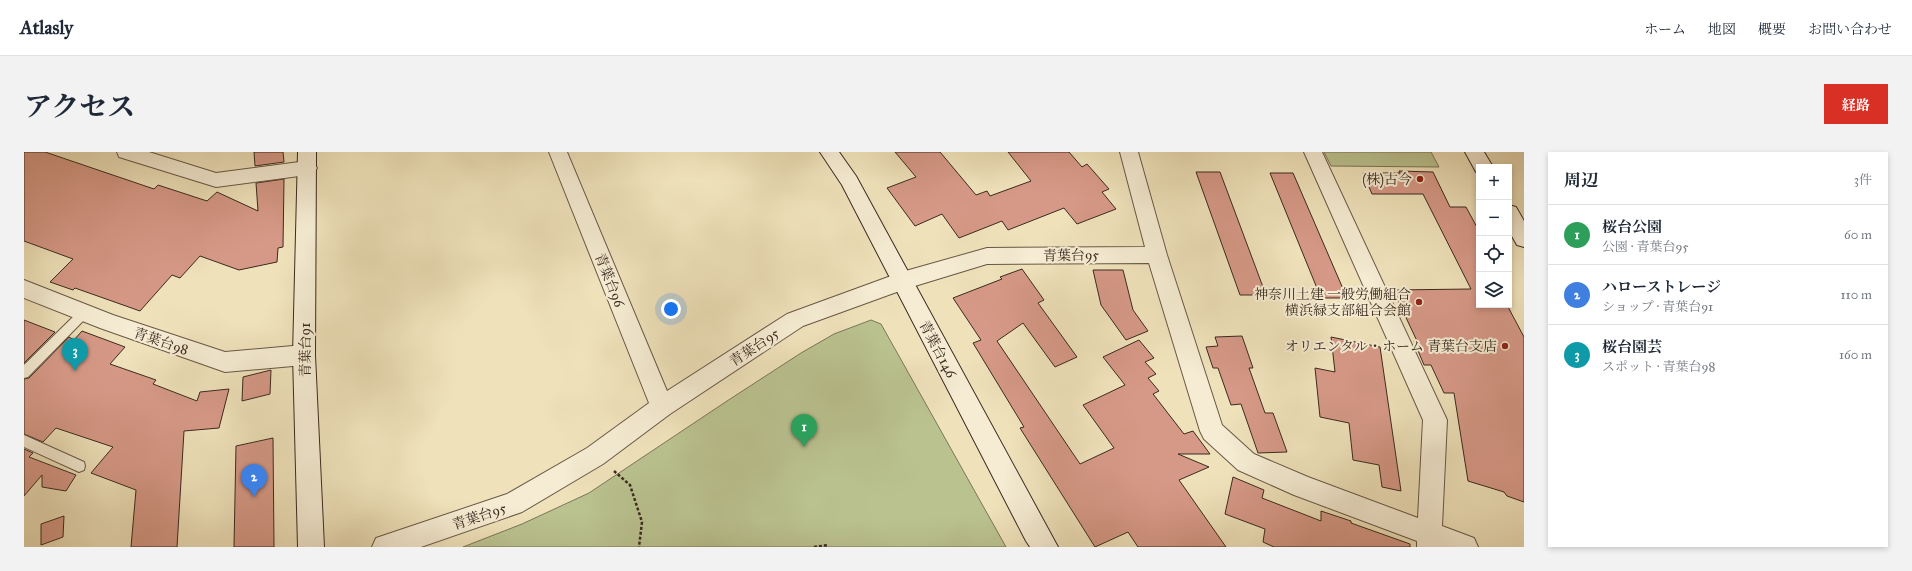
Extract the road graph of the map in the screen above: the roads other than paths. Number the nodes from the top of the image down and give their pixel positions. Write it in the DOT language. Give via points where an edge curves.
graph roads {
  1 [pos="126,152"];
  2 [pos="558,152"];
  3 [pos="829,152"];
  4 [pos="1129,152"];
  5 [pos="1313,152"];
  6 [pos="1474,152"];
  7 [pos="307,160"];
  8 [pos="1481,164"];
  9 [pos="1512,218"];
  10 [pos="1524,239"];
  11 [pos="1157,254"];
  12 [pos="902,281"];
  13 [pos="24,289"];
  14 [pos="84,313"];
  15 [pos="304,355"];
  16 [pos="24,373"];
  17 [pos="662,408"];
  18 [pos="24,441"];
  19 [pos="79,466"];
  20 [pos="1429,540"];
  21 [pos="311,547"];
  22 [pos="386,547"];
  23 [pos="1045,547"];
  24 [pos="1465,547"];
  1 -- 7 [label="street" via="216,180"];
  2 -- 17 [label="street, 青葉台96"];
  3 -- 12 [label="street, 青葉台146" via="849,181"];
  4 -- 11 [label="street"];
  5 -- 20 [label="street" via="1435,420"];
  6 -- 8 [label="street"];
  7 -- 15 [label="street, 青葉台91"];
  9 -- 10 [label="street"];
  11 -- 12 [label="street, 青葉台95" via="987,256"];
  11 -- 20 [label="street" via="1212,431 1246,462"];
  12 -- 17 [label="street, 青葉台95" via="795,320"];
  12 -- 23 [label="street, 青葉台146"];
  13 -- 14 [label="street, 青葉台98"];
  14 -- 15 [label="street, 青葉台98" via="225,362"];
  14 -- 16 [label="lane"];
  15 -- 21 [label="street, 青葉台91"];
  17 -- 22 [label="street, 青葉台95" via="595,456 513,504"];
  18 -- 19 [label="lane"];
  20 -- 24 [label="street"];
}
